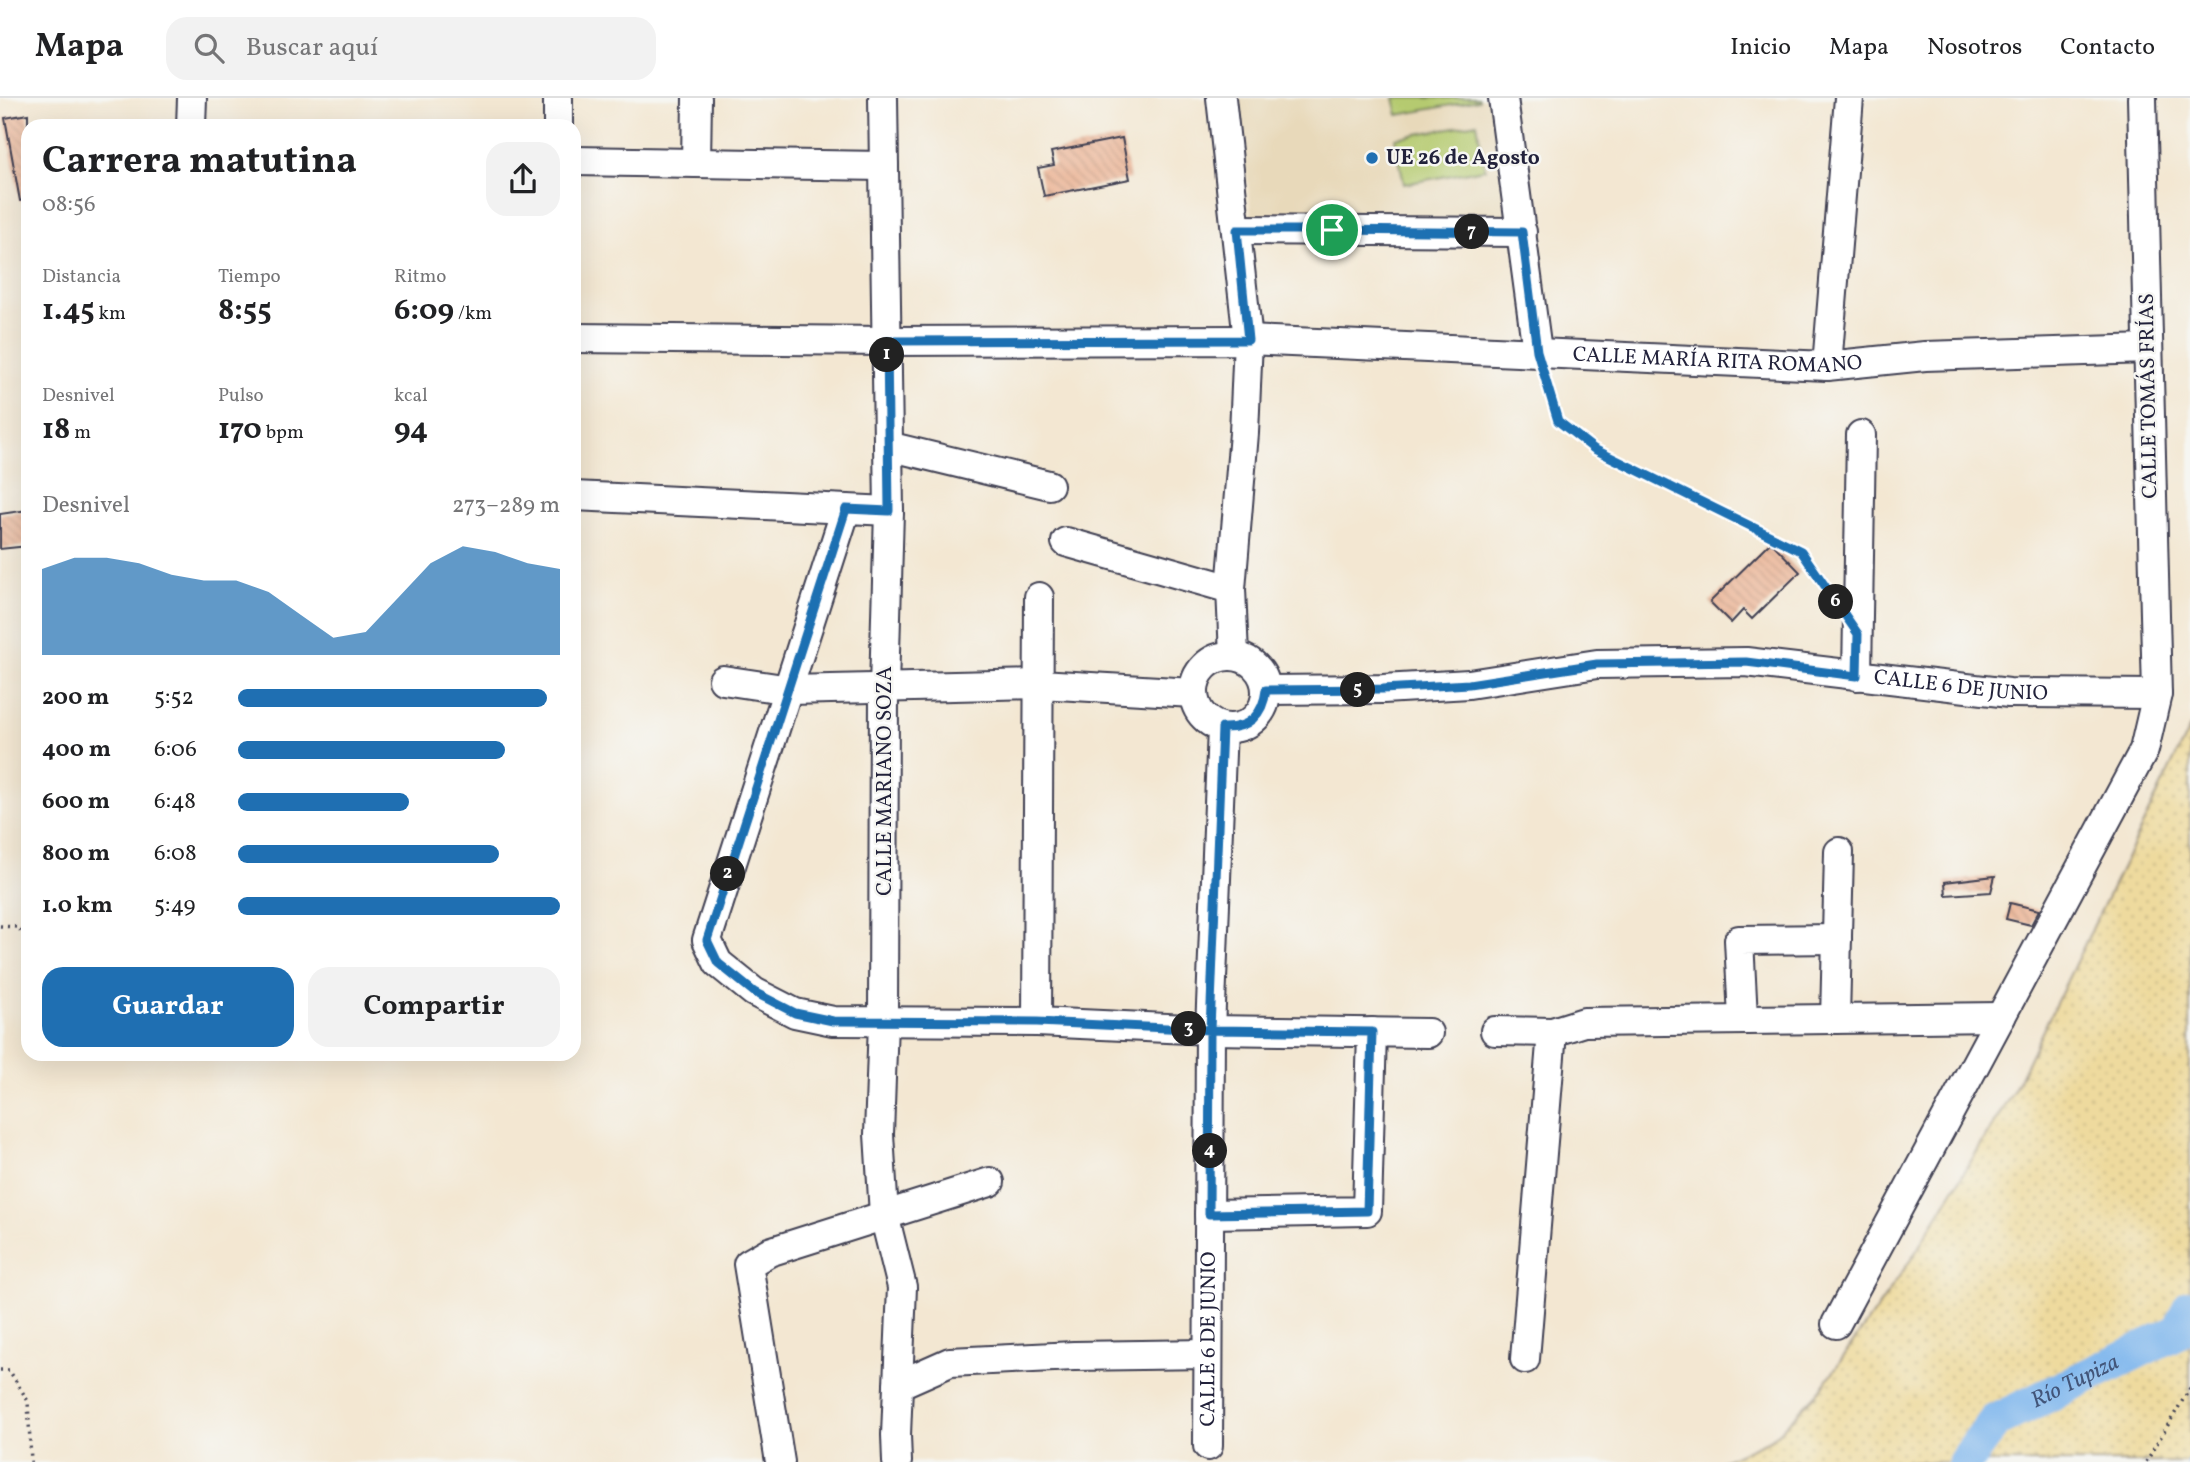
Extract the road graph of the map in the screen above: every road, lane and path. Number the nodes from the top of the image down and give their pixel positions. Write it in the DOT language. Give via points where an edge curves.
graph roads {
  1 [pos="192,98"];
  2 [pos="558,98"];
  3 [pos="696,98"];
  4 [pos="883,98"];
  5 [pos="1221,98"];
  6 [pos="1503,98"];
  7 [pos="1849,98"];
  8 [pos="2142,98"];
  9 [pos="191,119"];
  10 [pos="558,119"];
  11 [pos="581,161"];
  12 [pos="696,163"];
  13 [pos="884,166"];
  14 [pos="1237,230"];
  15 [pos="1522,232"];
  16 [pos="581,338"];
  17 [pos="1248,340"];
  18 [pos="887,341"];
  19 [pos="2148,349"];
  20 [pos="1537,351"];
  21 [pos="1828,366"];
  22 [pos="1861,435"];
  23 [pos="888,446"];
  24 [pos="1049,485"];
  25 [pos="581,496"];
  26 [pos="846,509"];
  27 [pos="889,511"];
  28 [pos="1066,542"];
  29 [pos="1231,589"];
  30 [pos="1039,597"];
  31 [pos="1837,603"];
  32 [pos="1234,655"];
  33 [pos="1857,676"];
  34 [pos="723,680"];
  35 [pos="1040,684"];
  36 [pos="884,688"];
  37 [pos="788,690"];
  38 [pos="1266,690"];
  39 [pos="1193,692"];
  40 [pos="2157,694"];
  41 [pos="1222,728"];
  42 [pos="1839,852"];
  43 [pos="0,926"];
  44 [pos="21,931"];
  45 [pos="1837,939"];
  46 [pos="2001,1017"];
  47 [pos="1743,1018"];
  48 [pos="1835,1019"];
  49 [pos="883,1022"];
  50 [pos="1037,1022"];
  51 [pos="1210,1030"];
  52 [pos="1495,1031"];
  53 [pos="1372,1032"];
  54 [pos="1552,1032"];
  55 [pos="1428,1033"];
  56 [pos="990,1182"];
  57 [pos="1209,1214"];
  58 [pos="884,1215"];
  59 [pos="1836,1324"];
  60 [pos="1208,1354"];
  61 [pos="1525,1359"];
  62 [pos="0,1370"];
  63 [pos="898,1385"];
  64 [pos="2190,1388"];
  65 [pos="1208,1446"];
  66 [pos="31,1462"];
  67 [pos="780,1462"];
  68 [pos="897,1462"];
  69 [pos="2146,1462"];
  1 -- 9 [label="street"];
  2 -- 10 [label="street"];
  3 -- 12 [label="street"];
  4 -- 13 [label="street, CALLE MARIANO SOZA"];
  5 -- 14 [label="street"];
  6 -- 15 [label="street"];
  7 -- 21 [label="street"];
  8 -- 19 [label="street, CALLE TOMÁS FRÍAS"];
  11 -- 12 [label="street"];
  12 -- 13 [label="street"];
  13 -- 18 [label="street, CALLE MARIANO SOZA"];
  14 -- 15 [label="street"];
  14 -- 17 [label="street"];
  15 -- 20 [label="street"];
  16 -- 18 [label="street, CALLE MARÍA RITA ROMANO"];
  17 -- 18 [label="street, CALLE MARÍA RITA ROMANO"];
  17 -- 20 [label="street, CALLE MARÍA RITA ROMANO"];
  17 -- 29 [label="street"];
  18 -- 23 [label="street, CALLE MARIANO SOZA"];
  19 -- 21 [label="street, CALLE MARÍA RITA ROMANO" via="1925,356"];
  19 -- 40 [label="street, CALLE TOMÁS FRÍAS"];
  20 -- 21 [label="street, CALLE MARÍA RITA ROMANO"];
  20 -- 31 [label="path" via="1558,421 1594,449 1801,551"];
  22 -- 33 [label="street"];
  23 -- 24 [label="street"];
  23 -- 27 [label="street, CALLE MARIANO SOZA"];
  25 -- 26 [label="street"];
  26 -- 27 [label="street"];
  26 -- 37 [label="street"];
  27 -- 36 [label="street, CALLE MARIANO SOZA"];
  28 -- 29 [label="street"];
  29 -- 32 [label="street"];
  30 -- 35 [label="street"];
  32 -- 38 [label="street" via="1253,663"];
  32 -- 39 [label="street" via="1210,660 1195,680"];
  33 -- 38 [label="street, CALLE 6 DE JUNIO" via="1746,662 1597,664 1469,684"];
  33 -- 40 [label="street, CALLE 6 DE JUNIO" via="2009,693"];
  34 -- 37 [label="street"];
  35 -- 36 [label="street"];
  35 -- 39 [label="street"];
  35 -- 50 [label="street"];
  36 -- 37 [label="street"];
  36 -- 49 [label="street, CALLE MARIANO SOZA"];
  37 -- 49 [label="street" via="707,940 718,963 754,992 795,1013 833,1021"];
  38 -- 41 [label="street" via="1261,711 1253,720"];
  39 -- 41 [label="street" via="1201,716"];
  40 -- 46 [label="street, CALLE TOMÁS FRÍAS" via="2144,750"];
  41 -- 51 [label="street, CALLE 6 DE JUNIO"];
  42 -- 45 [label="street"];
  43 -- 44 [label="path"];
  45 -- 47 [label="street" via="1739,940"];
  45 -- 48 [label="street"];
  46 -- 48 [label="street"];
  46 -- 59 [label="street, CALLE TOMÁS FRÍAS"];
  47 -- 48 [label="street"];
  47 -- 54 [label="street" via="1584,1022"];
  49 -- 50 [label="street"];
  49 -- 58 [label="street, CALLE MARIANO SOZA" via="879,1135"];
  50 -- 51 [label="street"];
  51 -- 53 [label="street"];
  51 -- 57 [label="street, CALLE 6 DE JUNIO"];
  52 -- 54 [label="street"];
  53 -- 55 [label="street"];
  53 -- 57 [label="street" via="1367,1211"];
  54 -- 61 [label="street"];
  56 -- 58 [label="street"];
  57 -- 60 [label="street, CALLE 6 DE JUNIO"];
  58 -- 63 [label="street, CALLE MARIANO SOZA" via="902,1287"];
  58 -- 67 [label="street" via="769,1252 748,1264"];
  60 -- 63 [label="street" via="950,1362"];
  60 -- 65 [label="street, CALLE 6 DE JUNIO"];
  62 -- 66 [label="path" via="9,1370 28,1401"];
  63 -- 68 [label="street, CALLE MARIANO SOZA"];
  64 -- 69 [label="path"];
}
